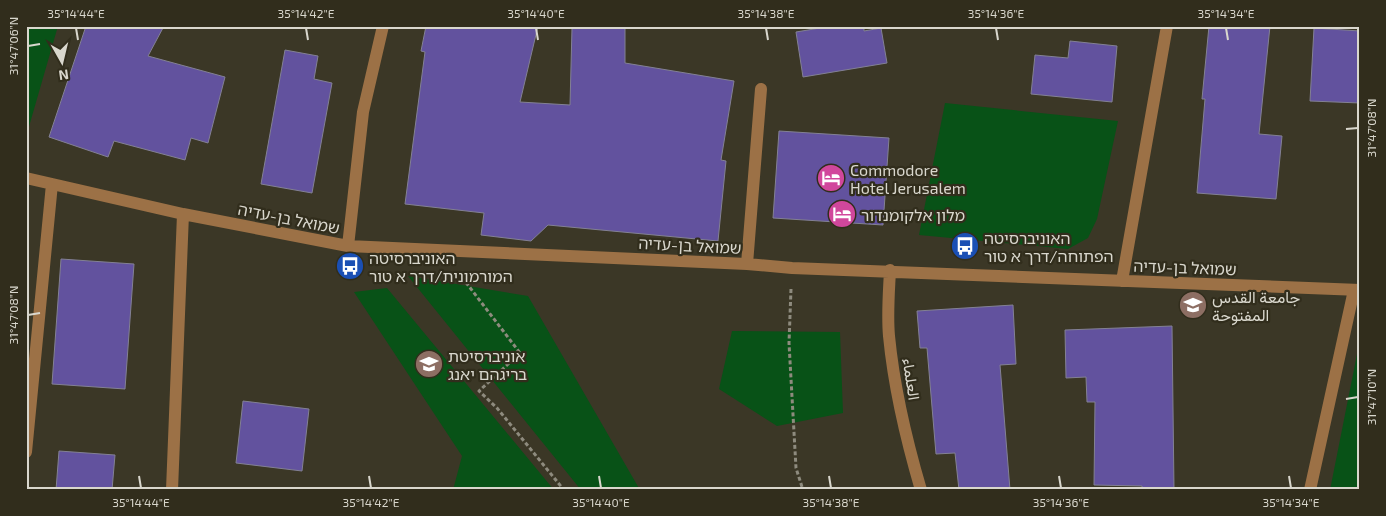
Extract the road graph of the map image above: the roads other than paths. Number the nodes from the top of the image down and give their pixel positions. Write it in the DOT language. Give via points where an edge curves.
graph roads {
  1 [pos="383,26"];
  2 [pos="1167,26"];
  3 [pos="761,89"];
  4 [pos="26,178"];
  5 [pos="52,184"];
  6 [pos="183,214"];
  7 [pos="348,246"];
  8 [pos="747,264"];
  9 [pos="890,270"];
  10 [pos="1122,281"];
  11 [pos="1357,290"];
  12 [pos="26,452"];
  13 [pos="172,490"];
  14 [pos="921,490"];
  15 [pos="1310,490"];
  1 -- 7 [label="street" via="363,112"];
  2 -- 10 [label="street"];
  3 -- 8 [label="street"];
  4 -- 5 [label="street, שמואל בן-עדיה"];
  5 -- 6 [label="street, שמואל בן-עדיה"];
  5 -- 12 [label="street"];
  6 -- 7 [label="street, שמואל בן-עדיה"];
  6 -- 13 [label="street"];
  7 -- 8 [label="street, שמואל בן-עדיה"];
  8 -- 9 [label="street, שמואל בן-עדיה"];
  9 -- 10 [label="street, שמואל בן-עדיה"];
  9 -- 14 [label="street, العلماء" via="889,334 906,440"];
  10 -- 11 [label="street, שמואל בן-עדיה"];
  11 -- 15 [label="street"];
}
